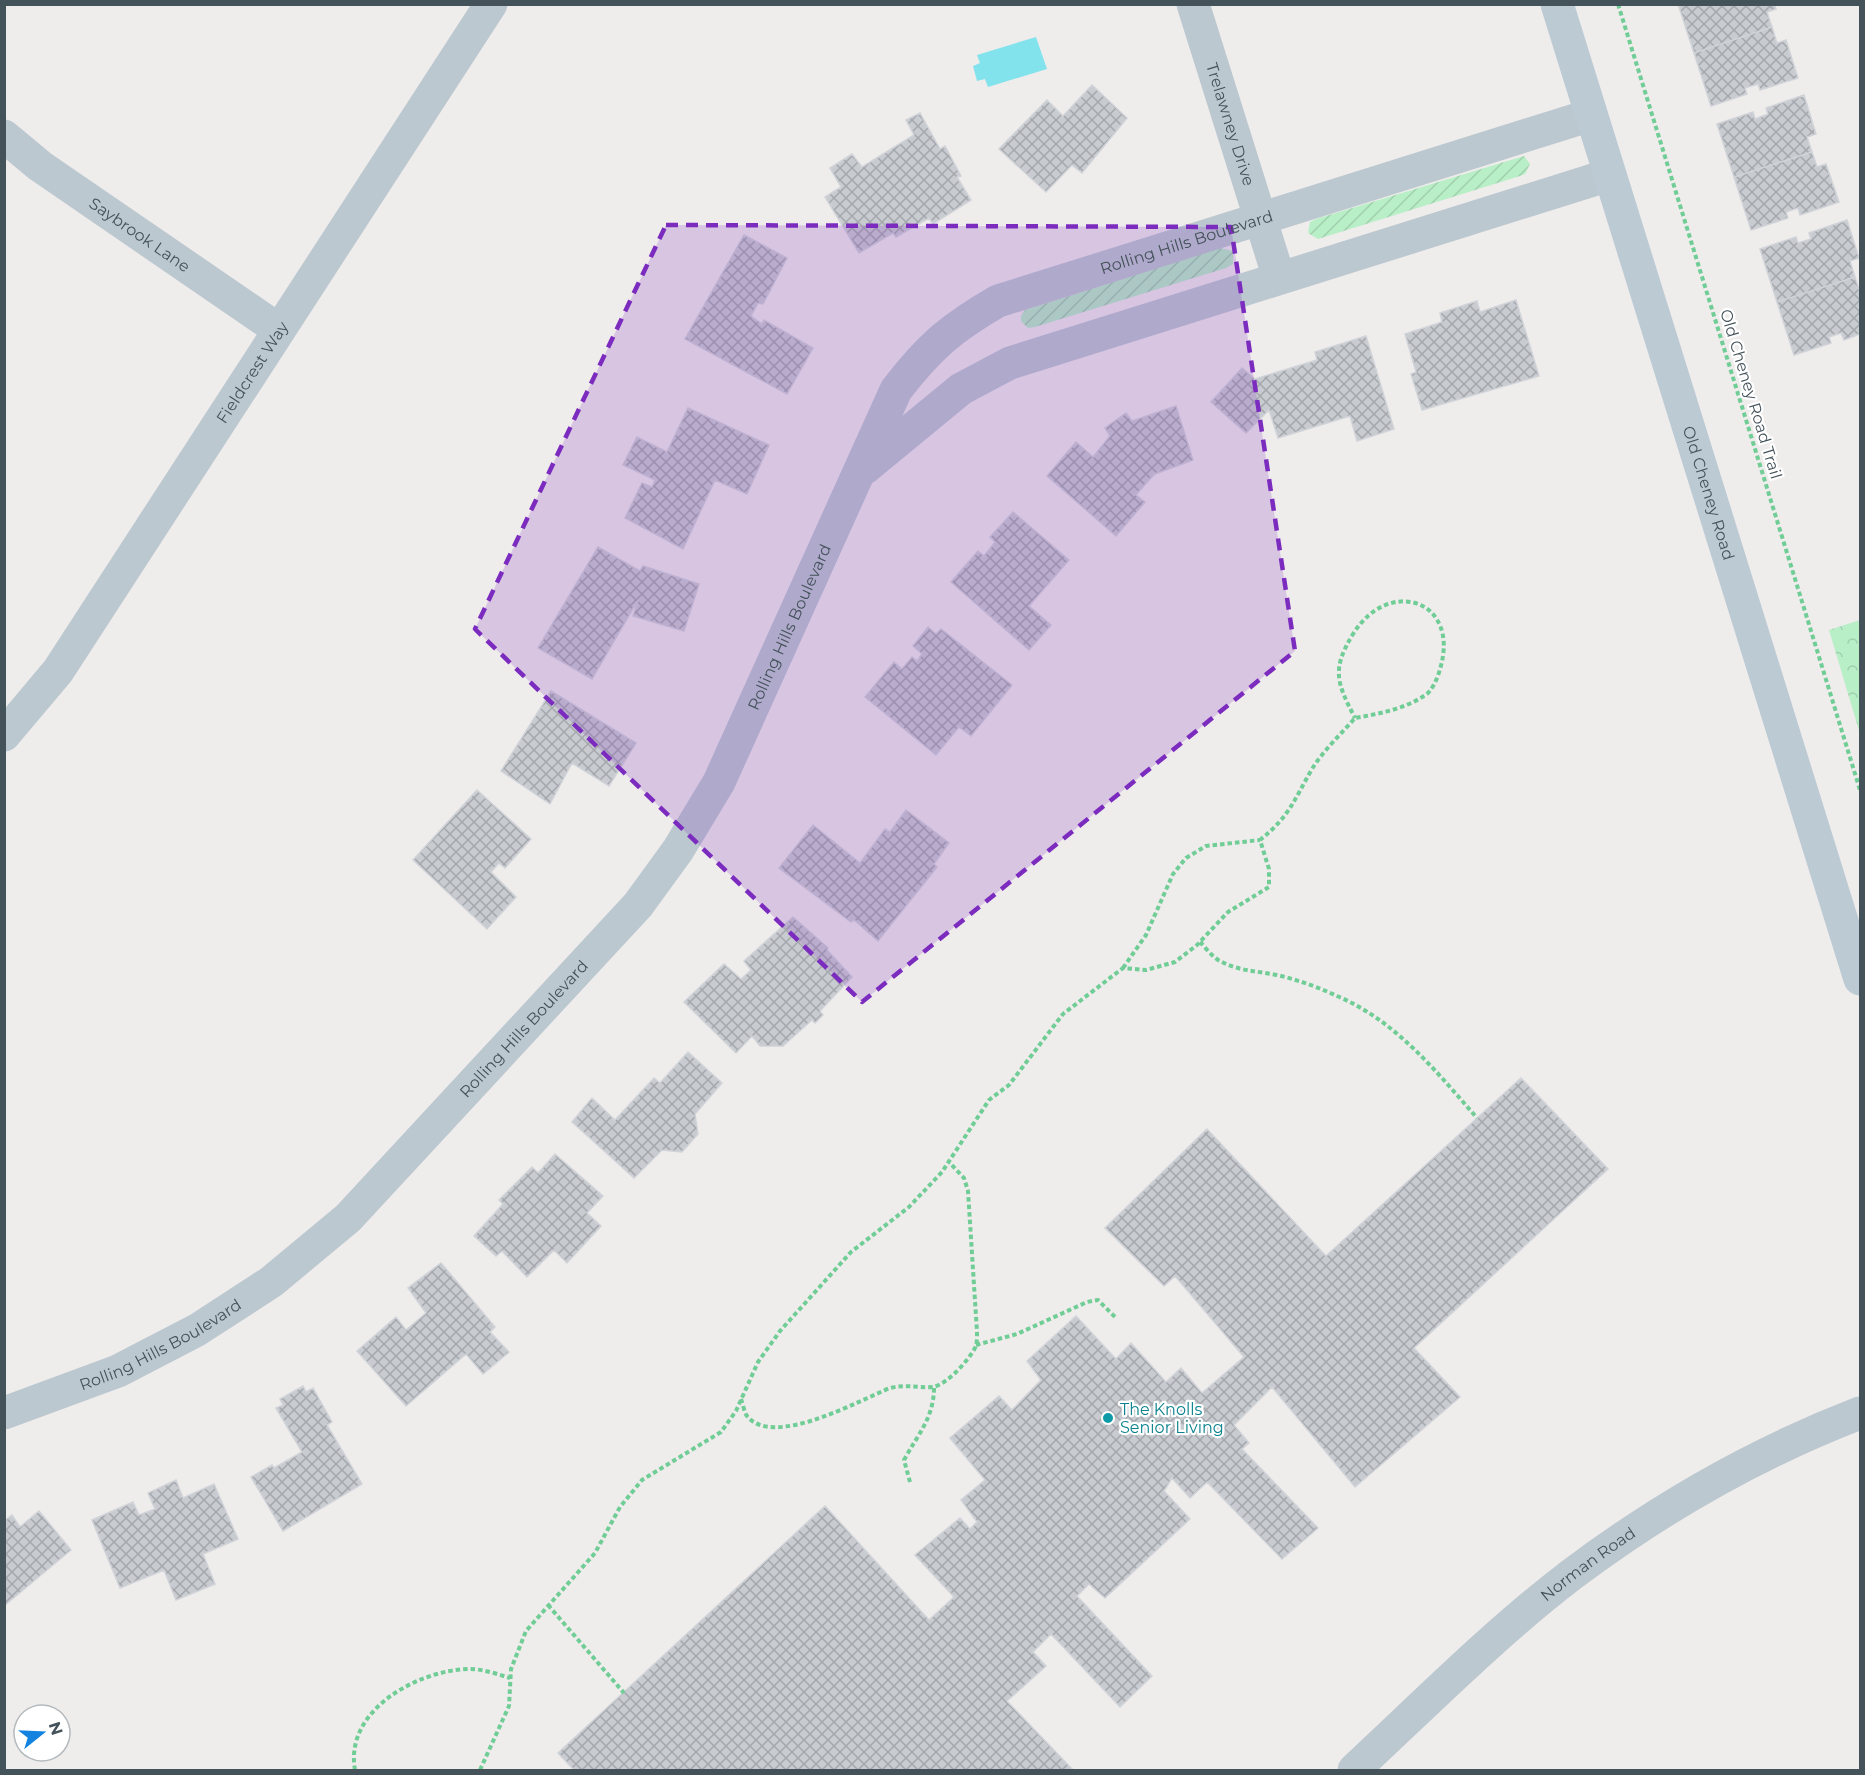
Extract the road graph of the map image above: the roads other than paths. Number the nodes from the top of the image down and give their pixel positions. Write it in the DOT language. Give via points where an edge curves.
graph roads {
  1 [pos="491,4"];
  2 [pos="1193,4"];
  3 [pos="1557,4"];
  4 [pos="1591,115"];
  5 [pos="4,136"];
  6 [pos="1609,175"];
  7 [pos="1259,219"];
  8 [pos="1279,278"];
  9 [pos="279,330"];
  10 [pos="859,473"];
  11 [pos="4,735"];
  12 [pos="1860,980"];
  13 [pos="4,1413"];
  14 [pos="1860,1413"];
  15 [pos="1354,1770"];
  1 -- 9 [label="street, Fieldcrest Way"];
  2 -- 7 [label="street, Trelawney Drive"];
  3 -- 4 [label="main road, Old Cheney Road"];
  4 -- 6 [label="main road, Old Cheney Road"];
  4 -- 7 [label="street, Rolling Hills Boulevard"];
  5 -- 9 [label="street, Saybrook Lane" via="40,166"];
  6 -- 8 [label="street, Rolling Hills Boulevard"];
  6 -- 12 [label="main road, Old Cheney Road"];
  7 -- 8 [label="street, Trelawney Drive"];
  7 -- 10 [label="street, Rolling Hills Boulevard" via="998,301 958,323 923,354 896,390"];
  8 -- 10 [label="street, Rolling Hills Boulevard" via="1010,363 961,389"];
  9 -- 11 [label="street, Fieldcrest Way" via="58,671"];
  10 -- 13 [label="street, Rolling Hills Boulevard" via="719,782 678,850 638,905 348,1218 271,1282 197,1330 118,1371"];
  14 -- 15 [label="street, Norman Road" via="1738,1468 1613,1545 1500,1634"];
}
